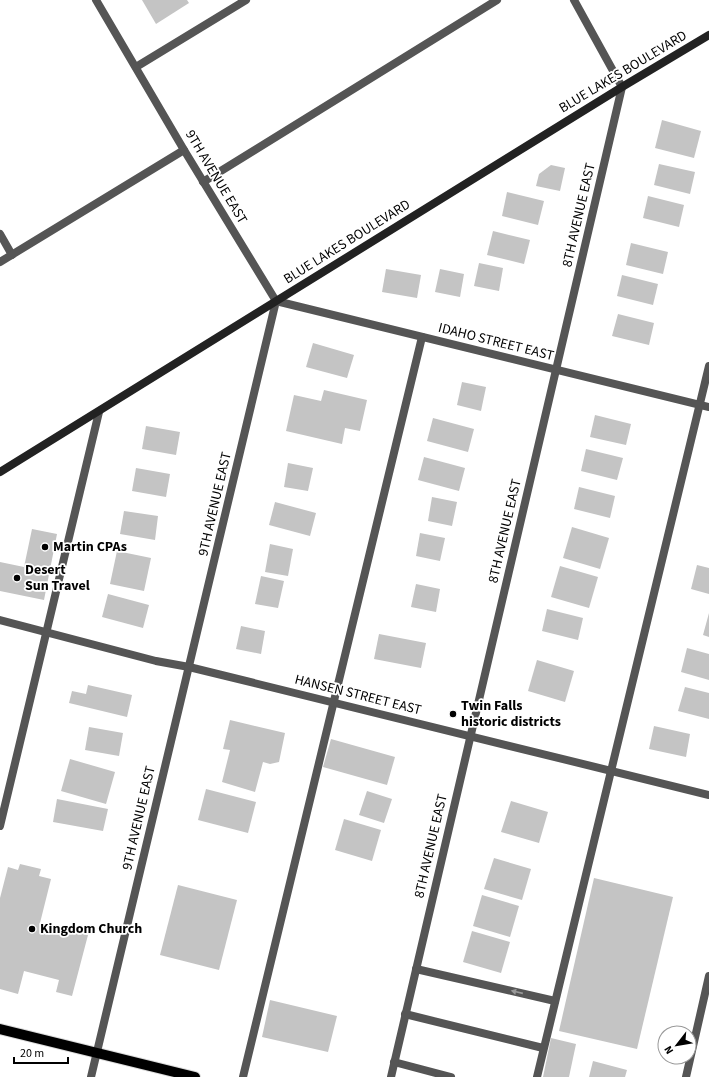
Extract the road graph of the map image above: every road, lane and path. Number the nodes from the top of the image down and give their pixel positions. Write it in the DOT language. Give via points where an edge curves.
graph roads {
  1 [pos="96,0"];
  2 [pos="246,0"];
  3 [pos="497,0"];
  4 [pos="574,0"];
  5 [pos="709,35"];
  6 [pos="136,67"];
  7 [pos="622,87"];
  8 [pos="184,150"];
  9 [pos="203,182"];
  10 [pos="0,234"];
  11 [pos="12,255"];
  12 [pos="0,262"];
  13 [pos="276,301"];
  14 [pos="422,337"];
  15 [pos="709,366"];
  16 [pos="556,370"];
  17 [pos="699,405"];
  18 [pos="709,407"];
  19 [pos="99,412"];
  20 [pos="0,472"];
  21 [pos="0,620"];
  22 [pos="46,632"];
  23 [pos="189,667"];
  24 [pos="334,702"];
  25 [pos="471,737"];
  26 [pos="611,771"];
  27 [pos="709,795"];
  28 [pos="0,826"];
  29 [pos="416,969"];
  30 [pos="709,976"];
  31 [pos="555,1001"];
  32 [pos="405,1014"];
  33 [pos="0,1029"];
  34 [pos="544,1048"];
  35 [pos="97,1053"];
  36 [pos="394,1062"];
  37 [pos="91,1077"];
  38 [pos="195,1077"];
  39 [pos="243,1077"];
  40 [pos="391,1077"];
  41 [pos="451,1077"];
  42 [pos="536,1077"];
  43 [pos="686,1077"];
  1 -- 6 [label="street, 9TH AVENUE EAST"];
  2 -- 6 [label="street"];
  3 -- 9 [label="street"];
  4 -- 7 [label="street"];
  5 -- 7 [label="main road, BLUE LAKES BOULEVARD"];
  6 -- 8 [label="street, 9TH AVENUE EAST"];
  7 -- 13 [label="main road, BLUE LAKES BOULEVARD"];
  7 -- 16 [label="street, 8TH AVENUE EAST"];
  8 -- 9 [label="street, 9TH AVENUE EAST"];
  8 -- 11 [label="street"];
  9 -- 13 [label="street, 9TH AVENUE EAST"];
  10 -- 11 [label="street"];
  11 -- 12 [label="street"];
  13 -- 14 [label="street, IDAHO STREET EAST"];
  13 -- 19 [label="main road, BLUE LAKES BOULEVARD"];
  13 -- 23 [label="street, 9TH AVENUE EAST"];
  14 -- 16 [label="street, IDAHO STREET EAST"];
  14 -- 24 [label="street"];
  15 -- 17 [label="street"];
  16 -- 17 [label="street, IDAHO STREET EAST"];
  16 -- 25 [label="street, 8TH AVENUE EAST"];
  17 -- 18 [label="street, IDAHO STREET EAST"];
  17 -- 26 [label="street"];
  19 -- 20 [label="main road, BLUE LAKES BOULEVARD"];
  19 -- 22 [label="street"];
  21 -- 22 [label="street, HANSEN STREET EAST"];
  22 -- 23 [label="street, HANSEN STREET EAST"];
  22 -- 28 [label="street"];
  23 -- 24 [label="street, HANSEN STREET EAST"];
  23 -- 35 [label="street, 9TH AVENUE EAST"];
  24 -- 25 [label="street, HANSEN STREET EAST"];
  24 -- 39 [label="street"];
  25 -- 26 [label="street, HANSEN STREET EAST"];
  25 -- 29 [label="street, 8TH AVENUE EAST"];
  26 -- 27 [label="street, HANSEN STREET EAST"];
  26 -- 31 [label="street"];
  31 -- 29 [label="street, one-way"];
  29 -- 32 [label="street, 8TH AVENUE EAST"];
  30 -- 43 [label="street"];
  31 -- 34 [label="street"];
  32 -- 34 [label="street"];
  32 -- 36 [label="street, 8TH AVENUE EAST"];
  33 -- 35 [label="main road"];
  34 -- 42 [label="street"];
  35 -- 37 [label="street, 9TH AVENUE EAST"];
  35 -- 38 [label="main road"];
  36 -- 40 [label="street, 8TH AVENUE EAST"];
  36 -- 41 [label="street"];
}
